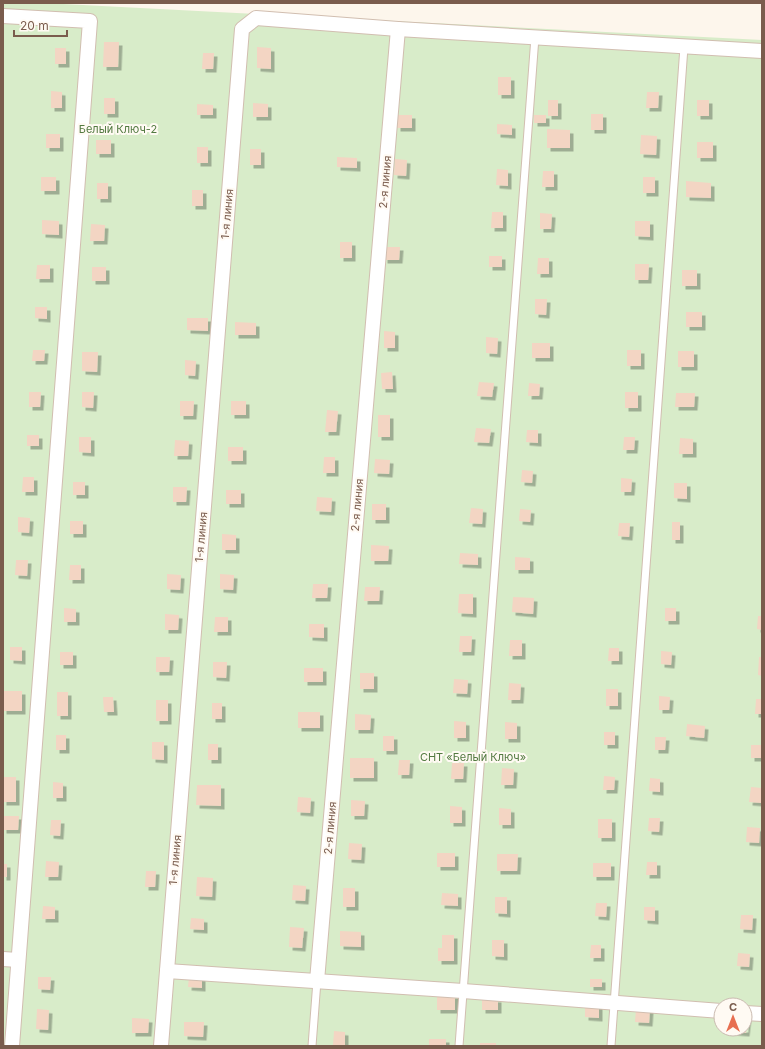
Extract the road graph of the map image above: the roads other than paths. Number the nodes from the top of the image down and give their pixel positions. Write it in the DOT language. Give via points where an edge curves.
graph roads {
  1 [pos="3,16"];
  2 [pos="398,29"];
  3 [pos="535,37"];
  4 [pos="684,47"];
  5 [pos="762,51"];
  6 [pos="3,959"];
  7 [pos="18,960"];
  8 [pos="167,971"];
  9 [pos="316,982"];
  10 [pos="463,991"];
  11 [pos="614,1004"];
  12 [pos="713,1010"];
  13 [pos="12,1046"];
  14 [pos="161,1046"];
  15 [pos="312,1046"];
  16 [pos="459,1046"];
  17 [pos="611,1046"];
  1 -- 7 [label="street" via="90,21"];
  2 -- 3 [label="street"];
  2 -- 8 [label="street, 1-я линия" via="256,18 242,29"];
  2 -- 9 [label="street, 2-я линия"];
  3 -- 4 [label="street"];
  3 -- 10 [label="lane"];
  4 -- 5 [label="street"];
  4 -- 11 [label="lane"];
  6 -- 7 [label="street"];
  7 -- 13 [label="street"];
  8 -- 9 [label="street"];
  8 -- 14 [label="street, 1-я линия"];
  9 -- 10 [label="street"];
  9 -- 15 [label="lane"];
  10 -- 11 [label="street"];
  10 -- 16 [label="lane"];
  11 -- 12 [label="street"];
  11 -- 17 [label="lane"];
}
